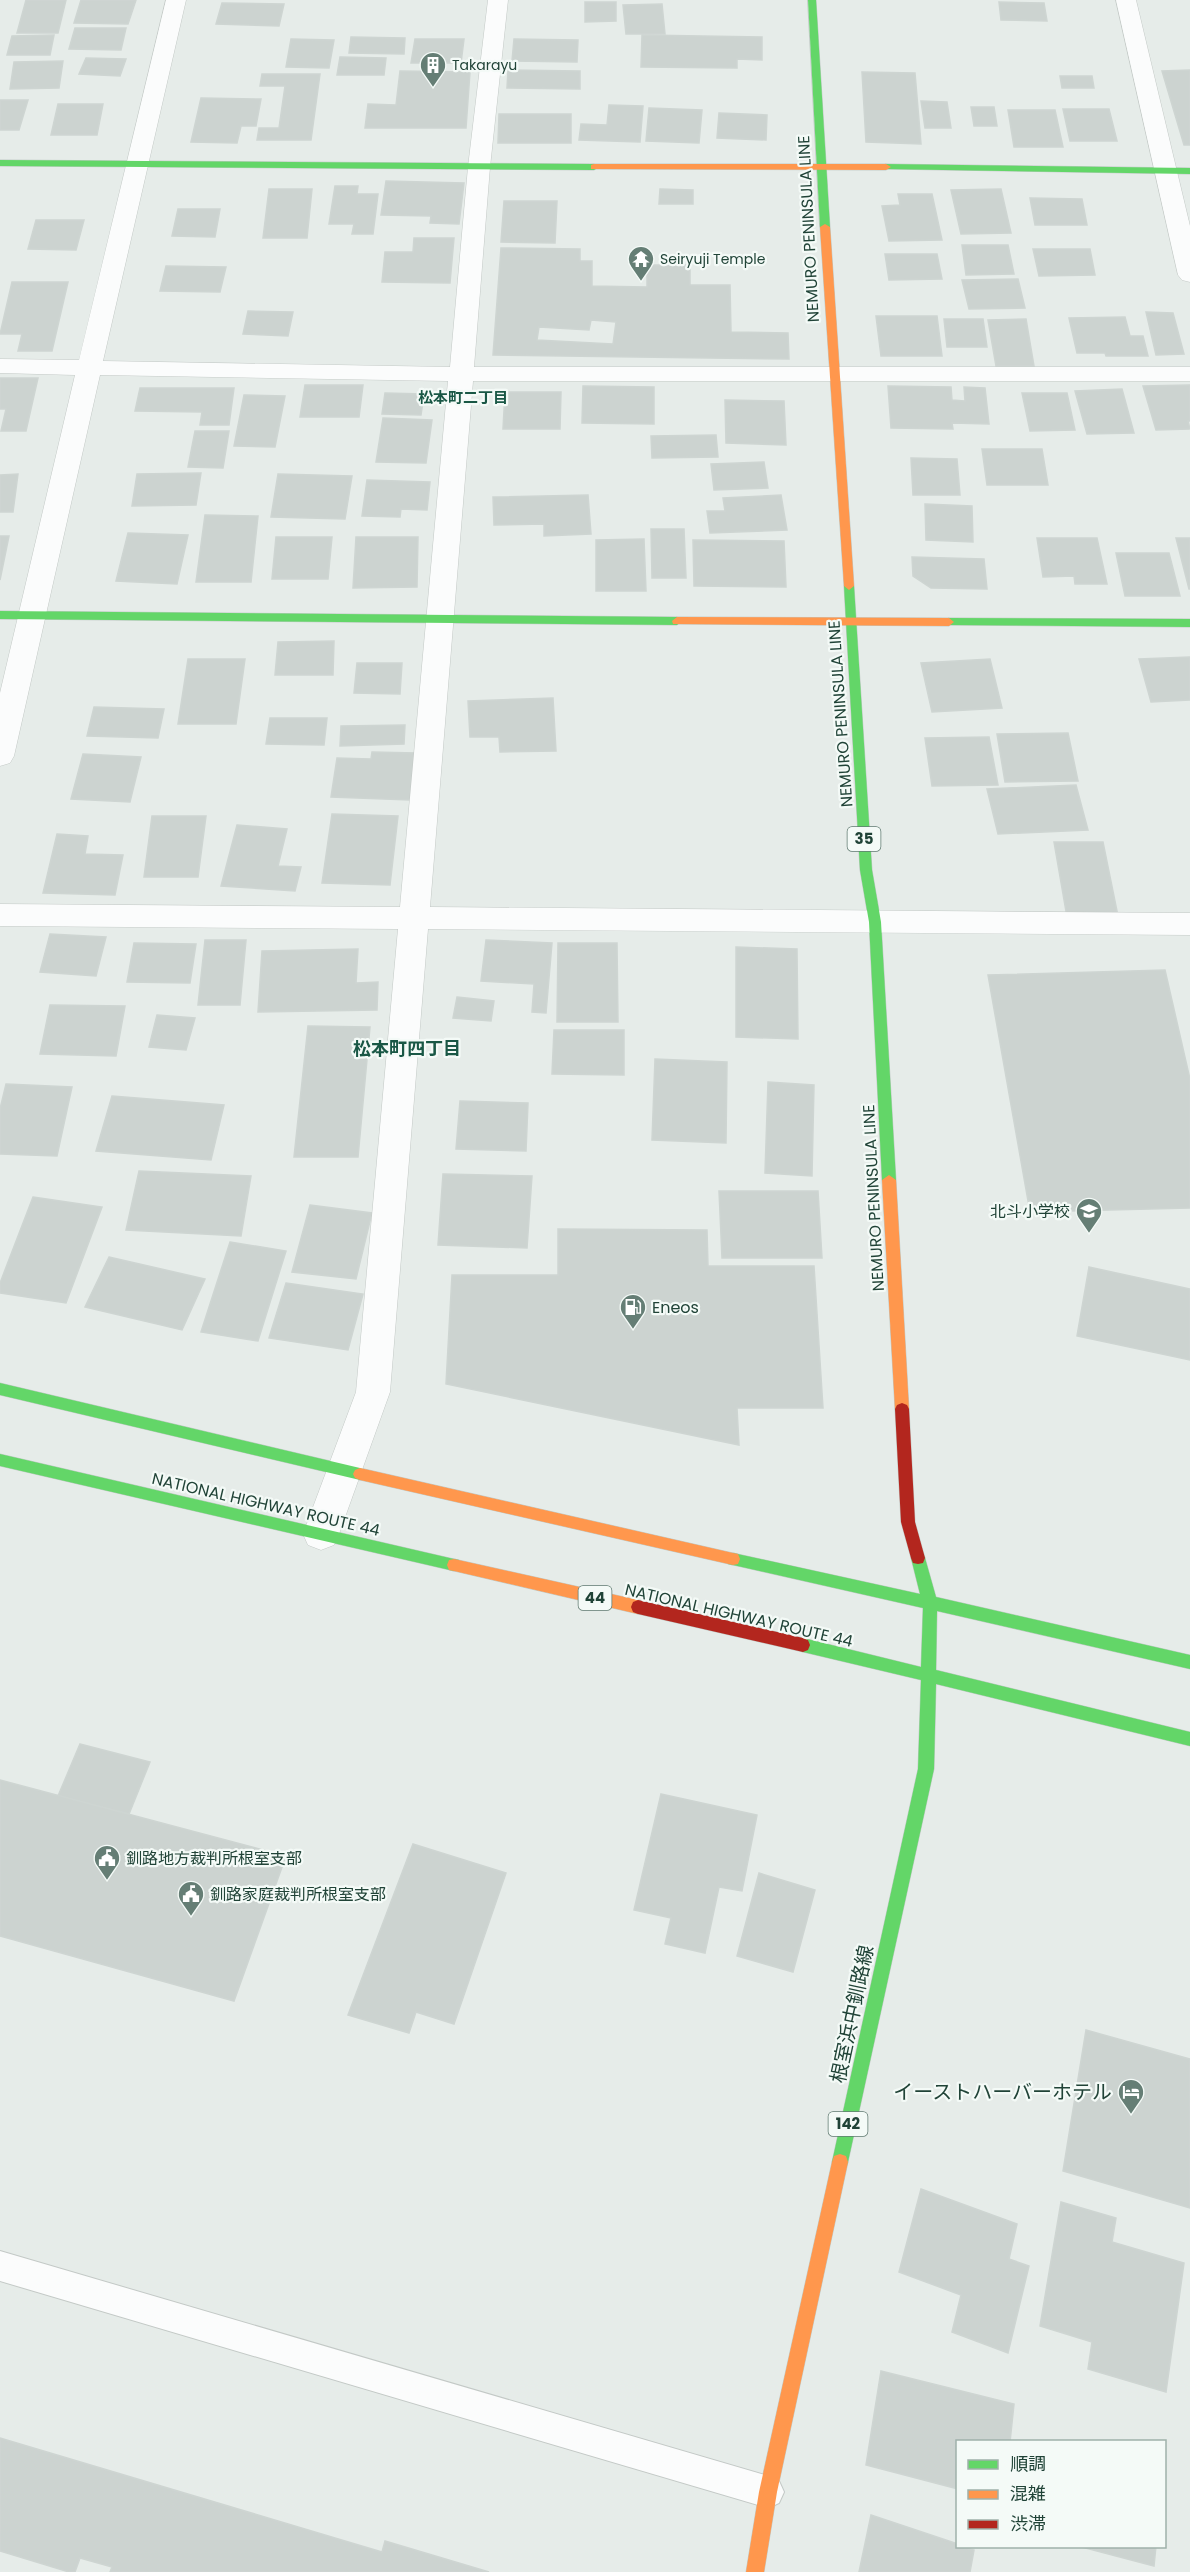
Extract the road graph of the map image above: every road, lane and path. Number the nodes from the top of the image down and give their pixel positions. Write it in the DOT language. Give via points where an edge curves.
graph roads {
  1 [pos="176,0"];
  2 [pos="498,0"];
  3 [pos="812,0"];
  4 [pos="1126,0"];
  5 [pos="0,163"];
  6 [pos="136,164"];
  7 [pos="821,166"];
  8 [pos="480,167"];
  9 [pos="1166,171"];
  10 [pos="1190,171"];
  11 [pos="1190,275"];
  12 [pos="0,366"];
  13 [pos="90,366"];
  14 [pos="461,374"];
  15 [pos="1190,374"];
  16 [pos="833,376"];
  17 [pos="0,615"];
  18 [pos="31,615"];
  19 [pos="439,620"];
  20 [pos="850,620"];
  21 [pos="1190,623"];
  22 [pos="0,756"];
  23 [pos="0,915"];
  24 [pos="414,918"];
  25 [pos="875,922"];
  26 [pos="1190,924"];
  27 [pos="0,1389"];
  28 [pos="0,1460"];
  29 [pos="345,1471"];
  30 [pos="321,1534"];
  31 [pos="930,1604"];
  32 [pos="1190,1662"];
  33 [pos="928,1674"];
  34 [pos="1190,1739"];
  35 [pos="0,2266"];
  36 [pos="768,2492"];
  37 [pos="755,2572"];
  1 -- 6 [label="street"];
  2 -- 8 [label="street"];
  3 -- 7 [label="main road, NEMURO PENINSULA LINE / 35"];
  4 -- 9 [label="street"];
  5 -- 6 [label="main road"];
  6 -- 8 [label="main road"];
  6 -- 13 [label="street"];
  7 -- 8 [label="main road"];
  7 -- 9 [label="main road"];
  7 -- 16 [label="main road, NEMURO PENINSULA LINE / 35"];
  8 -- 14 [label="street"];
  9 -- 10 [label="main road"];
  9 -- 11 [label="street"];
  12 -- 13 [label="street"];
  13 -- 14 [label="street"];
  13 -- 18 [label="street"];
  14 -- 16 [label="street"];
  14 -- 19 [label="street"];
  15 -- 16 [label="street"];
  16 -- 20 [label="main road, NEMURO PENINSULA LINE / 35"];
  17 -- 18 [label="main road"];
  18 -- 19 [label="main road"];
  18 -- 22 [label="street"];
  19 -- 20 [label="main road"];
  19 -- 24 [label="street"];
  20 -- 21 [label="main road"];
  20 -- 25 [label="main road, NEMURO PENINSULA LINE / 35" via="866,870"];
  23 -- 24 [label="street"];
  24 -- 25 [label="street"];
  24 -- 29 [label="street" via="373,1392"];
  25 -- 26 [label="street"];
  25 -- 31 [label="main road, NEMURO PENINSULA LINE / 35" via="908,1522"];
  27 -- 29 [label="main road"];
  28 -- 30 [label="main road, NATIONAL HIGHWAY ROUTE 44 / 44"];
  29 -- 30 [label="street"];
  29 -- 31 [label="main road"];
  30 -- 33 [label="main road, NATIONAL HIGHWAY ROUTE 44 / 44"];
  31 -- 32 [label="main road"];
  31 -- 33 [label="main road, NEMURO PENINSULA LINE / 35"];
  33 -- 34 [label="main road, NATIONAL HIGHWAY ROUTE 44 / 44"];
  33 -- 36 [label="main road, 根室浜中釧路線 / 142" via="926,1769"];
  35 -- 36 [label="lane"];
  36 -- 37 [label="main road, 根室浜中釧路線 / 142"];
}
